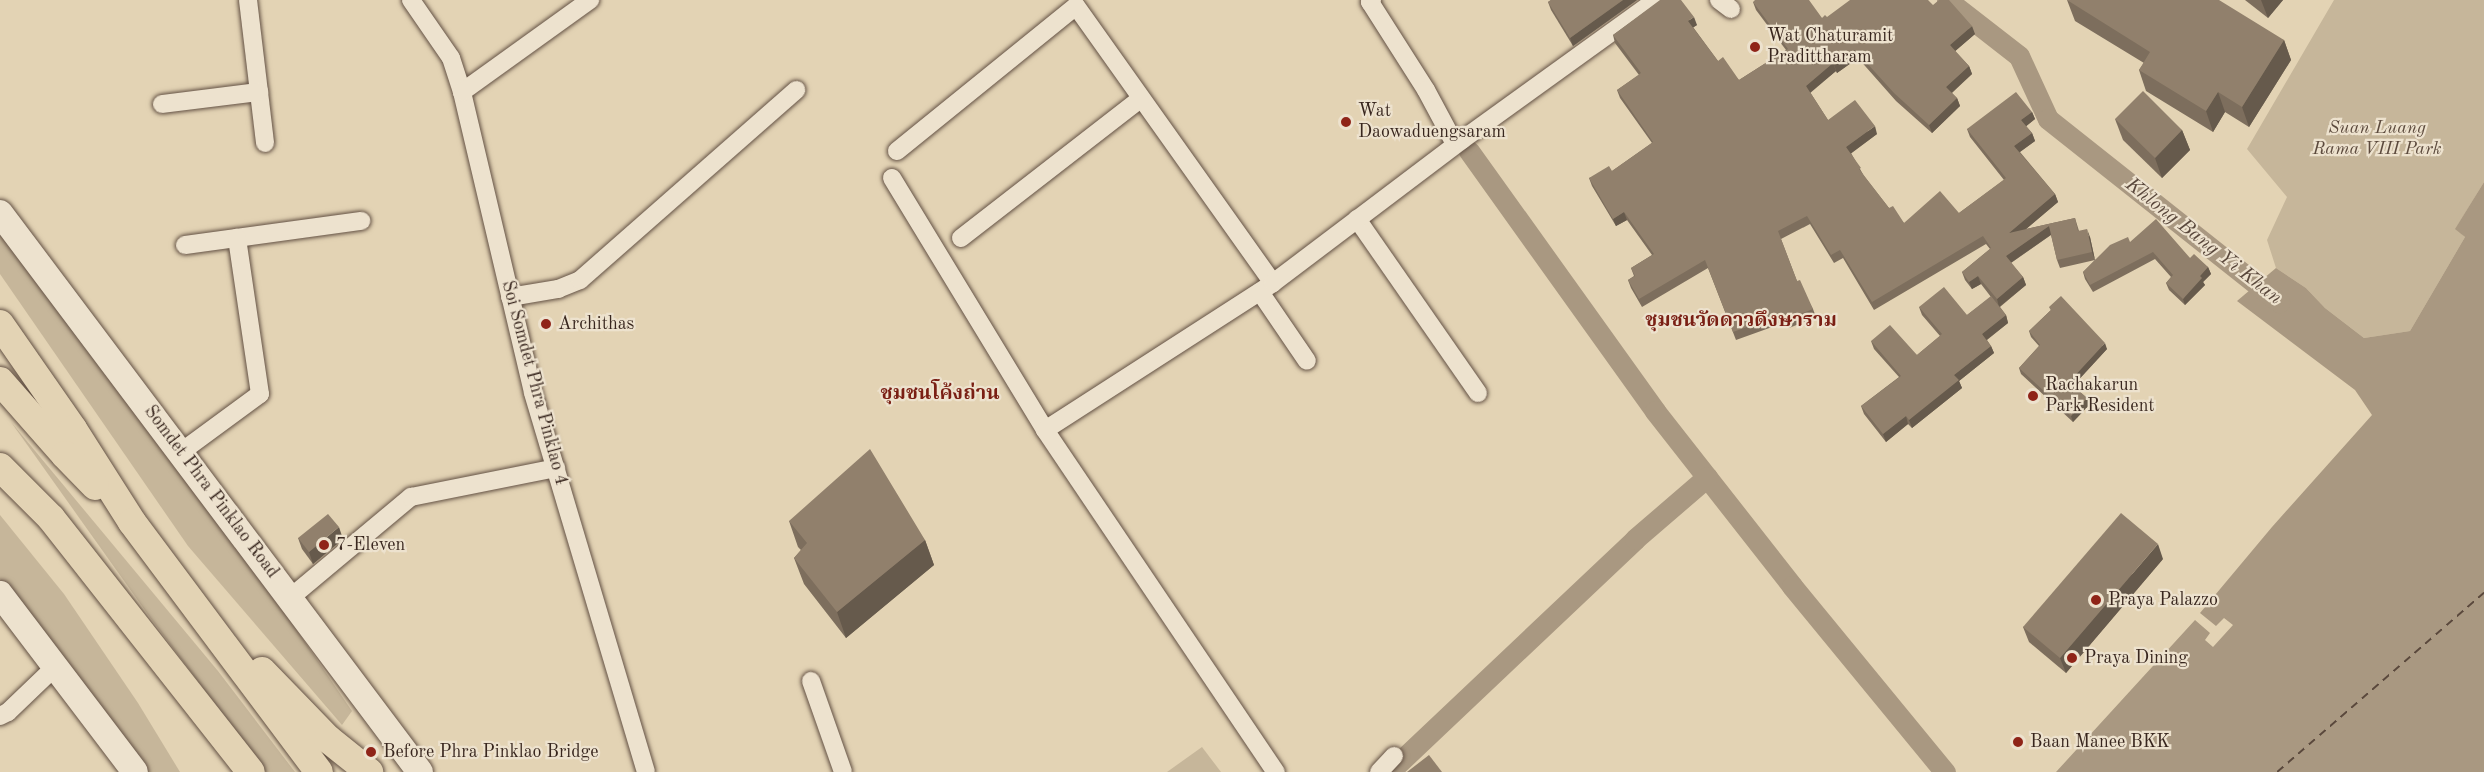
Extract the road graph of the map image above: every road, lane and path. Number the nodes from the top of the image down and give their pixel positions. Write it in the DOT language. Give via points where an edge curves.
graph roads {
  1 [pos="248,0"];
  2 [pos="411,0"];
  3 [pos="590,0"];
  4 [pos="1372,0"];
  5 [pos="1656,0"];
  6 [pos="796,90"];
  7 [pos="259,92"];
  8 [pos="462,92"];
  9 [pos="1140,99"];
  10 [pos="162,104"];
  11 [pos="265,143"];
  12 [pos="1455,144"];
  13 [pos="897,151"];
  14 [pos="892,178"];
  15 [pos="0,213"];
  16 [pos="1357,219"];
  17 [pos="361,221"];
  18 [pos="237,238"];
  19 [pos="961,238"];
  20 [pos="185,245"];
  21 [pos="1267,287"];
  22 [pos="510,297"];
  23 [pos="0,324"];
  24 [pos="1307,361"];
  25 [pos="0,381"];
  26 [pos="1478,393"];
  27 [pos="1045,430"];
  28 [pos="0,444"];
  29 [pos="182,452"];
  30 [pos="0,467"];
  31 [pos="556,468"];
  32 [pos="51,518"];
  33 [pos="132,522"];
  34 [pos="0,594"];
  35 [pos="290,598"];
  36 [pos="202,613"];
  37 [pos="55,667"];
  38 [pos="811,681"];
  39 [pos="0,716"];
  40 [pos="1394,756"];
  41 [pos="135,772"];
  42 [pos="251,772"];
  43 [pos="319,772"];
  44 [pos="369,772"];
  45 [pos="420,772"];
  46 [pos="646,772"];
  47 [pos="843,772"];
  48 [pos="1276,772"];
  49 [pos="1379,772"];
  1 -- 7 [label="street"];
  2 -- 8 [label="street, Soi Somdet Phra Pinklao 4" via="451,57"];
  3 -- 8 [label="street"];
  4 -- 12 [label="street"];
  5 -- 12 [label="street"];
  6 -- 22 [label="street" via="580,280 558,289"];
  7 -- 10 [label="street"];
  7 -- 11 [label="street"];
  8 -- 22 [label="street, Soi Somdet Phra Pinklao 4"];
  9 -- 13 [label="street" via="1076,6"];
  9 -- 19 [label="street"];
  9 -- 21 [label="street"];
  12 -- 16 [label="street"];
  14 -- 27 [label="street"];
  15 -- 29 [label="main road, Somdet Phra Pinklao Road"];
  16 -- 21 [label="street"];
  16 -- 26 [label="street"];
  17 -- 18 [label="street"];
  18 -- 20 [label="street"];
  18 -- 29 [label="street" via="260,394"];
  21 -- 24 [label="street"];
  21 -- 27 [label="street"];
  22 -- 31 [label="street, Soi Somdet Phra Pinklao 4"];
  23 -- 33 [label="main road"];
  25 -- 33 [label="main road" via="65,455"];
  27 -- 48 [label="street"];
  28 -- 32 [label="main road"];
  29 -- 35 [label="main road, Somdet Phra Pinklao Road"];
  30 -- 32 [label="main road"];
  31 -- 35 [label="street" via="411,497"];
  31 -- 46 [label="street, Soi Somdet Phra Pinklao 4"];
  32 -- 42 [label="main road"];
  33 -- 36 [label="main road"];
  34 -- 37 [label="main road"];
  35 -- 45 [label="main road, Somdet Phra Pinklao Road"];
  36 -- 43 [label="main road"];
  36 -- 44 [label="main road" via="328,739"];
  37 -- 39 [label="street"];
  37 -- 41 [label="main road"];
  38 -- 47 [label="street"];
  40 -- 49 [label="street"];
}
